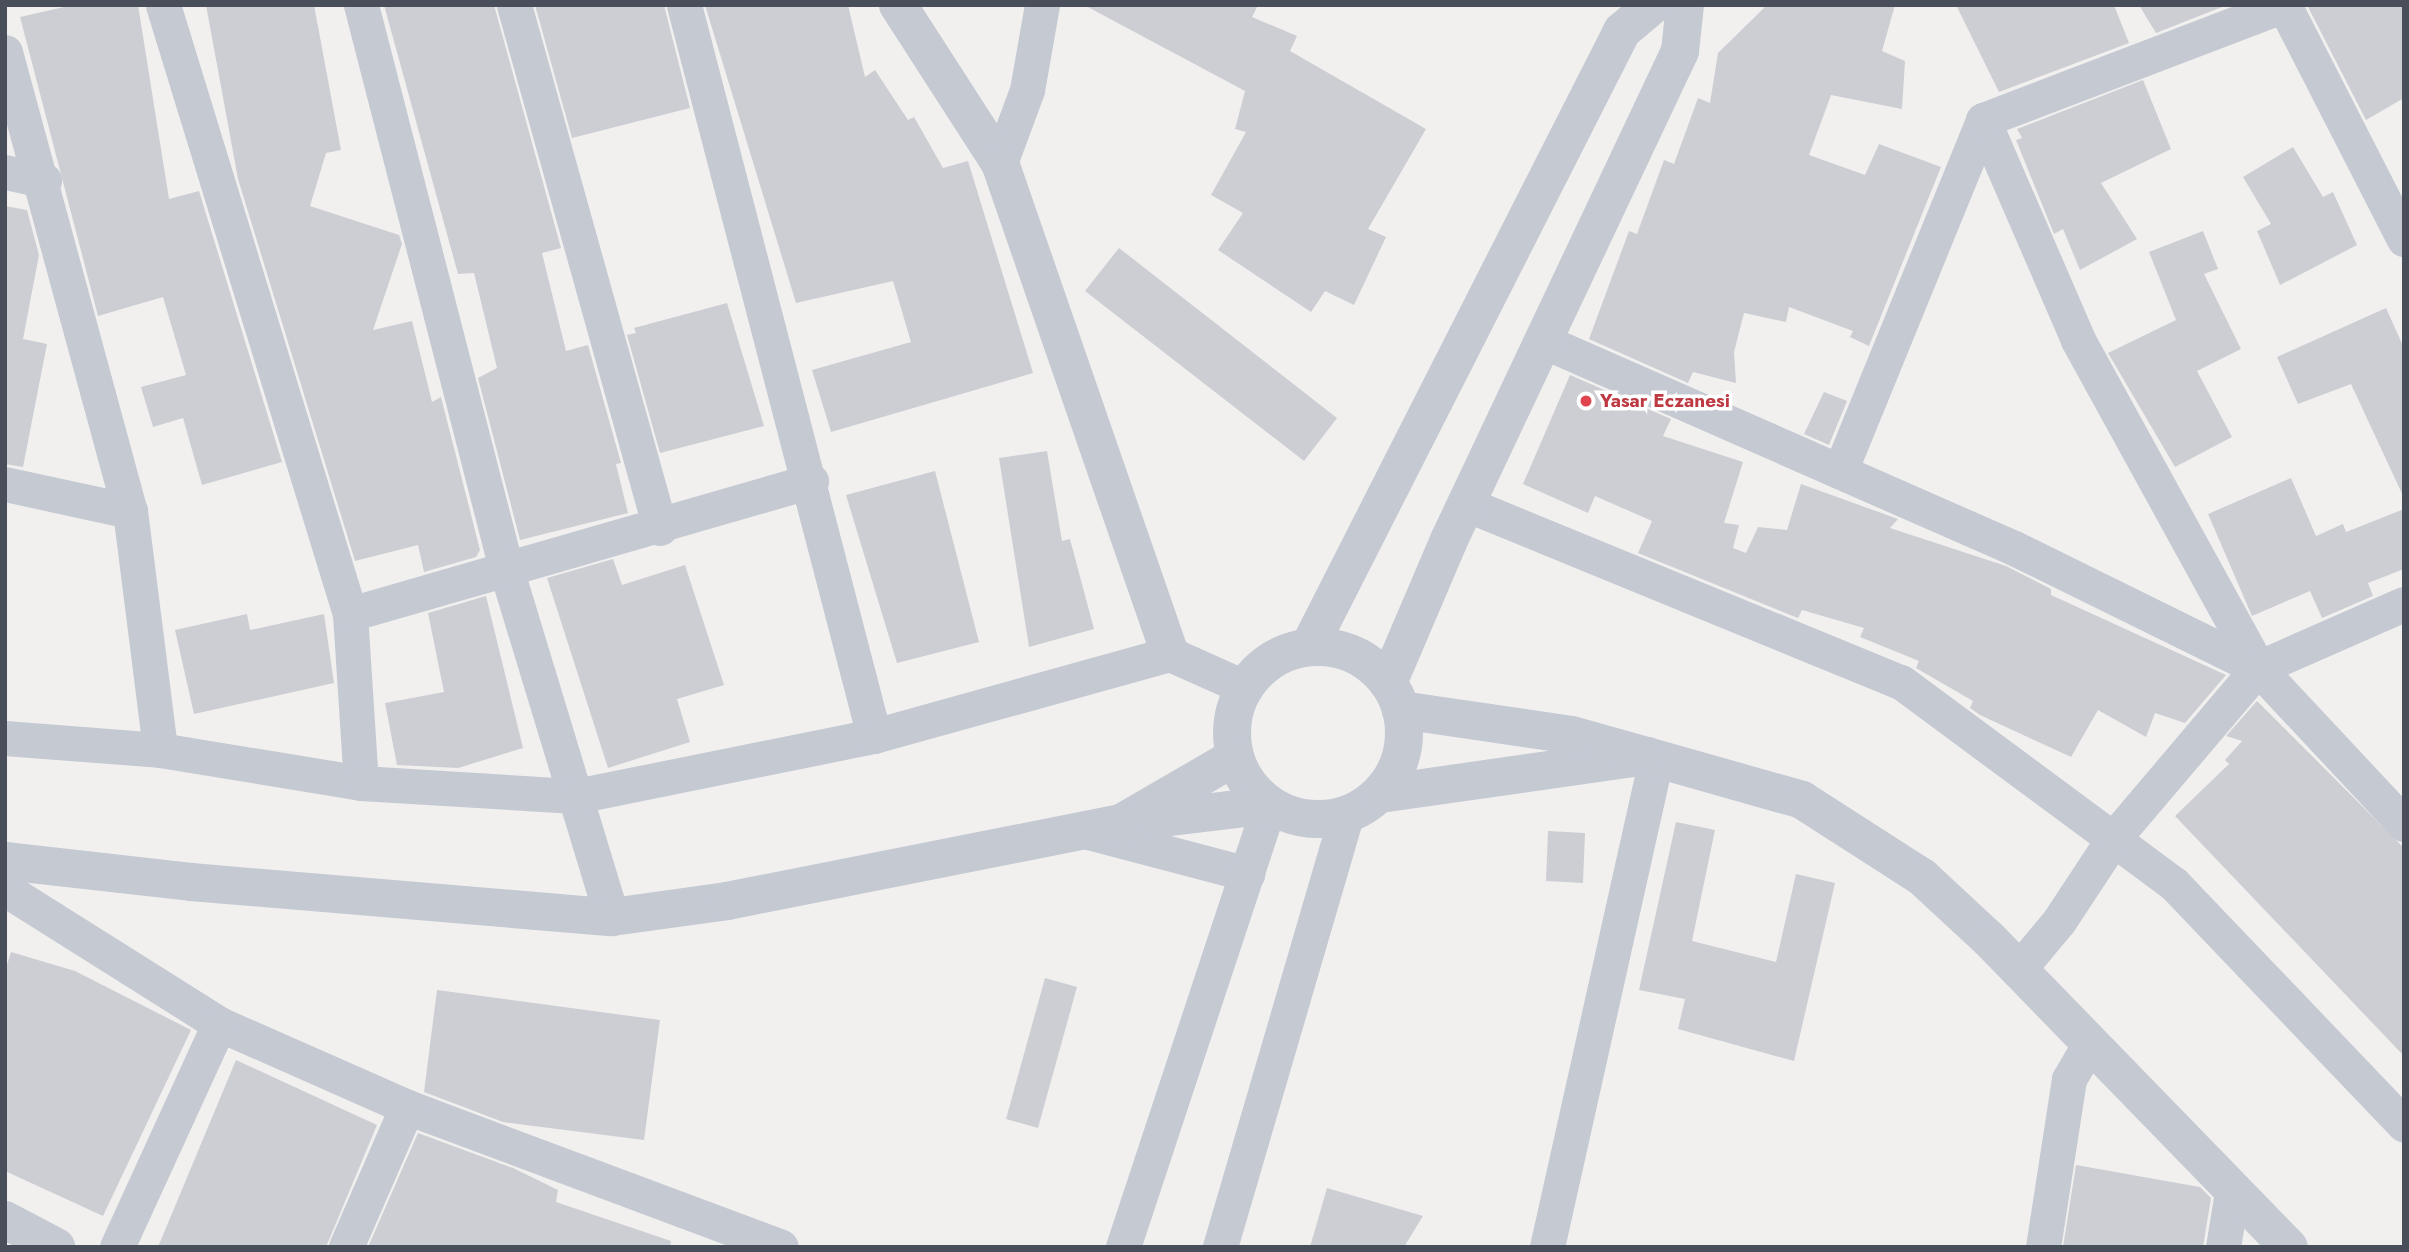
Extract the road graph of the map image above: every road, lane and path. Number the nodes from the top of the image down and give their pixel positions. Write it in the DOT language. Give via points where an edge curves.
graph roads {
  1 [pos="163,5"];
  2 [pos="361,5"];
  3 [pos="514,5"];
  4 [pos="684,5"];
  5 [pos="898,5"];
  6 [pos="1042,5"];
  7 [pos="1653,5"];
  8 [pos="1685,5"];
  9 [pos="2284,5"];
  10 [pos="5,52"];
  11 [pos="1983,120"];
  12 [pos="1000,163"];
  13 [pos="5,172"];
  14 [pos="44,180"];
  15 [pos="2399,217"];
  16 [pos="1543,341"];
  17 [pos="1840,471"];
  18 [pos="811,481"];
  19 [pos="5,484"];
  20 [pos="1466,504"];
  21 [pos="130,510"];
  22 [pos="660,528"];
  23 [pos="508,572"];
  24 [pos="2404,604"];
  25 [pos="350,614"];
  26 [pos="1309,647"];
  27 [pos="1170,654"];
  28 [pos="2258,668"];
  29 [pos="1246,688"];
  30 [pos="1395,696"];
  31 [pos="874,736"];
  32 [pos="5,738"];
  33 [pos="160,750"];
  34 [pos="1235,757"];
  35 [pos="1652,758"];
  36 [pos="361,783"];
  37 [pos="1380,794"];
  38 [pos="576,796"];
  39 [pos="1269,805"];
  40 [pos="1347,814"];
  41 [pos="1121,822"];
  42 [pos="2404,824"];
  43 [pos="1082,831"];
  44 [pos="2113,839"];
  45 [pos="5,861"];
  46 [pos="1247,874"];
  47 [pos="5,889"];
  48 [pos="612,916"];
  49 [pos="2019,969"];
  50 [pos="219,1024"];
  51 [pos="2090,1043"];
  52 [pos="407,1107"];
  53 [pos="2404,1125"];
  54 [pos="2232,1192"];
  55 [pos="693,1233"];
  56 [pos="117,1247"];
  57 [pos="346,1247"];
  58 [pos="781,1247"];
  59 [pos="1123,1247"];
  60 [pos="1220,1247"];
  61 [pos="1547,1247"];
  62 [pos="2043,1247"];
  63 [pos="2223,1247"];
  64 [pos="2289,1247"];
  1 -- 25 [label="street"];
  2 -- 23 [label="street"];
  3 -- 22 [label="street"];
  4 -- 18 [label="street"];
  5 -- 12 [label="street"];
  6 -- 12 [label="street" via="1027,90"];
  7 -- 26 [label="street" via="1622,31"];
  8 -- 16 [label="street" via="1680,51"];
  9 -- 11 [label="street"];
  9 -- 15 [label="street"];
  10 -- 14 [label="street"];
  11 -- 17 [label="street"];
  11 -- 28 [label="street" via="2078,340"];
  12 -- 27 [label="street"];
  13 -- 14 [label="street"];
  14 -- 21 [label="street"];
  16 -- 17 [label="street"];
  16 -- 20 [label="street"];
  17 -- 28 [label="street" via="2014,548"];
  18 -- 22 [label="street"];
  18 -- 31 [label="street"];
  19 -- 21 [label="street"];
  20 -- 30 [label="street"];
  20 -- 44 [label="street" via="1901,682"];
  21 -- 33 [label="street"];
  22 -- 23 [label="street"];
  23 -- 25 [label="street"];
  23 -- 38 [label="street"];
  24 -- 28 [label="street"];
  25 -- 36 [label="street"];
  26 -- 29 [label="street" via="1280,656"];
  26 -- 30 [label="street" via="1339,650 1367,662"];
  27 -- 29 [label="street"];
  27 -- 31 [label="street"];
  28 -- 42 [label="street"];
  28 -- 44 [label="street"];
  29 -- 34 [label="street" via="1231,727"];
  30 -- 35 [label="street" via="1572,735"];
  30 -- 37 [label="street" via="1404,740 1397,769"];
  31 -- 38 [label="street"];
  32 -- 33 [label="street"];
  33 -- 36 [label="street"];
  34 -- 39 [label="street" via="1248,784"];
  34 -- 41 [label="street"];
  35 -- 37 [label="street"];
  35 -- 49 [label="street" via="1802,800 1922,877"];
  35 -- 61 [label="street"];
  36 -- 38 [label="street"];
  37 -- 40 [label="street"];
  38 -- 48 [label="street"];
  39 -- 40 [label="street" via="1297,817"];
  39 -- 41 [label="street"];
  39 -- 46 [label="street"];
  40 -- 60 [label="street"];
  41 -- 43 [label="street"];
  43 -- 46 [label="street"];
  43 -- 48 [label="street" via="727,901"];
  44 -- 49 [label="street"];
  44 -- 53 [label="street" via="2174,884"];
  45 -- 48 [label="street" via="191,883"];
  46 -- 59 [label="street"];
  47 -- 50 [label="street"];
  49 -- 51 [label="street"];
  50 -- 52 [label="street"];
  50 -- 56 [label="street"];
  51 -- 54 [label="street"];
  51 -- 62 [label="street" via="2069,1079"];
  52 -- 55 [label="street"];
  52 -- 57 [label="street"];
  54 -- 63 [label="street"];
  54 -- 64 [label="street"];
  55 -- 58 [label="street"];
}
